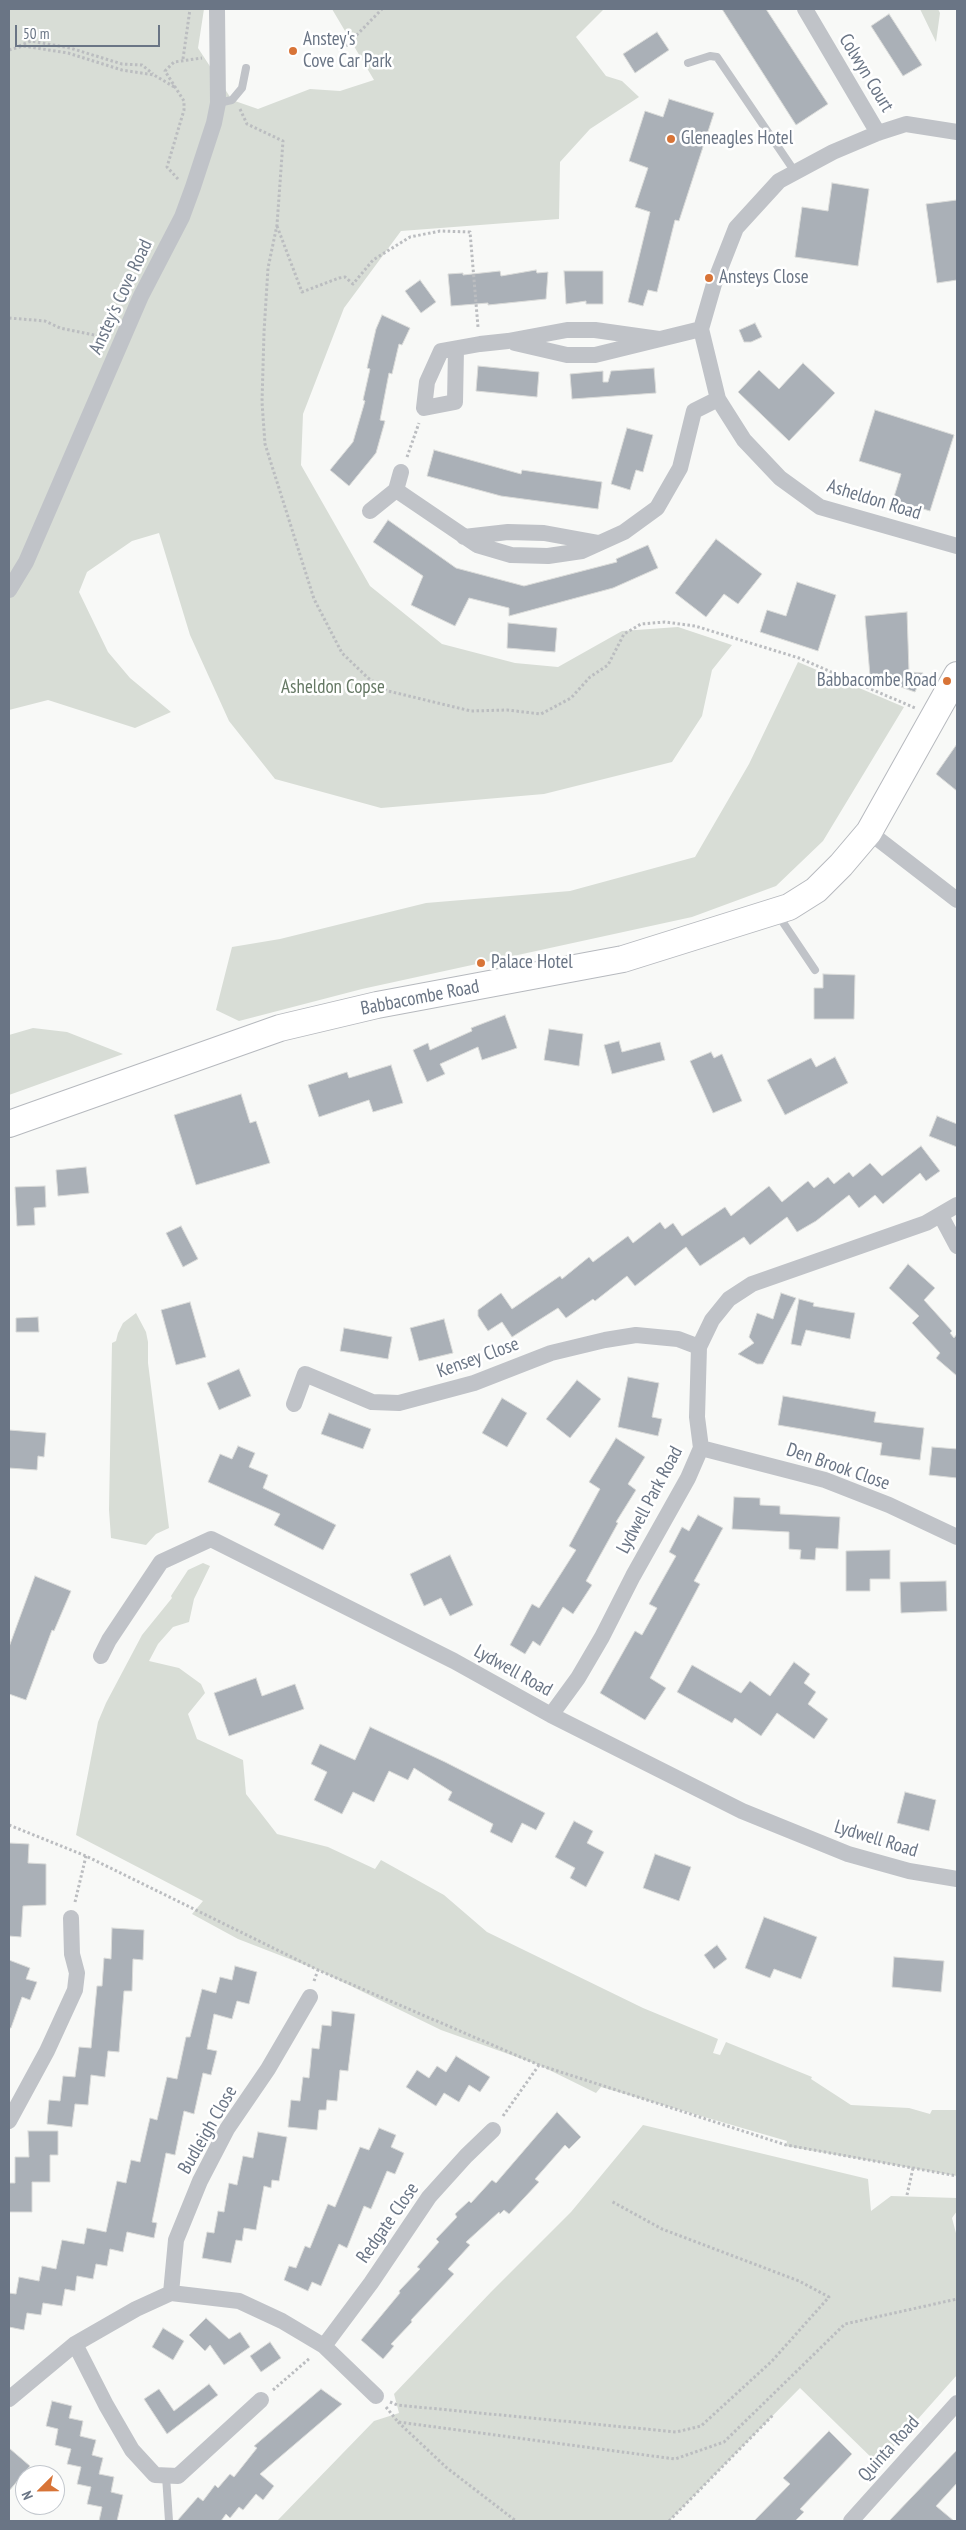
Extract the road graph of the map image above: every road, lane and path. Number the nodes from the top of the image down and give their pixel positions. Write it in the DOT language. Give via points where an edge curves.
graph roads {
  1 [pos="190,9"];
  2 [pos="217,9"];
  3 [pos="382,9"];
  4 [pos="805,9"];
  5 [pos="346,46"];
  6 [pos="10,50"];
  7 [pos="217,56"];
  8 [pos="183,59"];
  9 [pos="688,63"];
  10 [pos="246,68"];
  11 [pos="154,74"];
  12 [pos="178,90"];
  13 [pos="225,101"];
  14 [pos="957,132"];
  15 [pos="878,133"];
  16 [pos="795,172"];
  17 [pos="191,194"];
  18 [pos="277,225"];
  19 [pos="9,318"];
  20 [pos="701,329"];
  21 [pos="567,330"];
  22 [pos="595,330"];
  23 [pos="93,335"];
  24 [pos="659,339"];
  25 [pos="508,341"];
  26 [pos="480,344"];
  27 [pos="456,349"];
  28 [pos="567,355"];
  29 [pos="595,355"];
  30 [pos="718,399"];
  31 [pos="424,408"];
  32 [pos="401,472"];
  33 [pos="396,490"];
  34 [pos="370,511"];
  35 [pos="508,532"];
  36 [pos="544,533"];
  37 [pos="464,537"];
  38 [pos="599,543"];
  39 [pos="957,546"];
  40 [pos="511,555"];
  41 [pos="548,556"];
  42 [pos="9,590"];
  43 [pos="957,675"];
  44 [pos="933,717"];
  45 [pos="868,832"];
  46 [pos="957,900"];
  47 [pos="775,911"];
  48 [pos="815,970"];
  49 [pos="9,1124"];
  50 [pos="957,1205"];
  51 [pos="941,1216"];
  52 [pos="957,1246"];
  53 [pos="699,1346"];
  54 [pos="294,1404"];
  55 [pos="701,1448"];
  56 [pos="957,1536"];
  57 [pos="101,1656"];
  58 [pos="551,1714"];
  59 [pos="9,1825"];
  60 [pos="86,1856"];
  61 [pos="957,1879"];
  62 [pos="71,1918"];
  63 [pos="310,1997"];
  64 [pos="539,2065"];
  65 [pos="9,2121"];
  66 [pos="493,2130"];
  67 [pos="913,2168"];
  68 [pos="957,2176"];
  69 [pos="907,2195"];
  70 [pos="611,2201"];
  71 [pos="171,2293"];
  72 [pos="957,2299"];
  73 [pos="75,2344"];
  74 [pos="324,2346"];
  75 [pos="376,2396"];
  76 [pos="9,2399"];
  77 [pos="261,2400"];
  78 [pos="957,2403"];
  79 [pos="774,2414"];
  80 [pos="398,2422"];
  81 [pos="166,2476"];
  82 [pos="169,2521"];
  83 [pos="516,2521"];
  84 [pos="669,2521"];
  85 [pos="851,2521"];
  1 -- 8 [label="path"];
  2 -- 7 [label="street, Anstey's Cove Road"];
  3 -- 5 [label="path"];
  4 -- 15 [label="street, Colwyn Court"];
  6 -- 11 [label="path" via="23,46 68,53 122,70"];
  6 -- 11 [label="path" via="31,40 122,64 142,66"];
  7 -- 8 [label="path"];
  7 -- 13 [label="street, Anstey's Cove Road"];
  8 -- 12 [label="path" via="165,71"];
  9 -- 16 [label="lane" via="717,57"];
  10 -- 13 [label="lane" via="242,88"];
  11 -- 12 [label="path"];
  12 -- 17 [label="path" via="184,100 184,110 167,167"];
  13 -- 17 [label="street, Anstey's Cove Road" via="214,123"];
  13 -- 18 [label="path" via="237,101 247,124 283,141"];
  14 -- 15 [label="street, Asheldon Road" via="906,124"];
  15 -- 16 [label="street, Asheldon Road"];
  16 -- 20 [label="street, Asheldon Road" via="779,181 736,228"];
  17 -- 42 [label="street, Anstey's Cove Road" via="141,296 26,562"];
  18 -- 26 [label="path" via="302,292 345,277 353,284 373,260 410,236 440,231 470,232"];
  18 -- 44 [label="path" via="268,268 264,332 262,402 265,444 314,599 342,653 379,686 398,695 472,711 507,710 541,714 571,698 590,677 608,665 624,634 642,624 665,622 695,626 799,658"];
  19 -- 23 [label="path" via="46,321 60,328"];
  20 -- 24 [label="street"];
  20 -- 30 [label="street, Asheldon Road"];
  21 -- 22 [label="street"];
  21 -- 25 [label="street"];
  21 -- 28 [label="street"];
  22 -- 24 [label="street"];
  22 -- 29 [label="street"];
  24 -- 29 [label="street"];
  25 -- 26 [label="street"];
  25 -- 28 [label="street"];
  26 -- 27 [label="street"];
  27 -- 31 [label="street" via="441,351 427,382"];
  27 -- 31 [label="street" via="455,402"];
  28 -- 29 [label="street"];
  30 -- 38 [label="street" via="694,411 680,468 656,508 624,532"];
  30 -- 39 [label="street, Asheldon Road" via="744,440 780,478 820,507"];
  31 -- 32 [label="path"];
  32 -- 33 [label="street"];
  33 -- 34 [label="street"];
  33 -- 37 [label="street"];
  35 -- 36 [label="street"];
  35 -- 37 [label="street"];
  35 -- 40 [label="street"];
  36 -- 38 [label="street"];
  36 -- 41 [label="street"];
  37 -- 40 [label="street" via="477,545"];
  38 -- 41 [label="street" via="582,551"];
  40 -- 41 [label="street"];
  43 -- 44 [label="main road, Babbacombe Road"];
  44 -- 45 [label="main road, Babbacombe Road"];
  45 -- 46 [label="street"];
  45 -- 47 [label="main road, Babbacombe Road" via="816,890 789,907"];
  47 -- 48 [label="lane"];
  47 -- 49 [label="main road, Babbacombe Road" via="623,959 377,1004 280,1028"];
  50 -- 51 [label="street, Lydwell Park Road"];
  51 -- 52 [label="street"];
  51 -- 53 [label="street, Lydwell Park Road" via="752,1284 730,1299 712,1320"];
  53 -- 54 [label="street, Kensey Close" via="678,1339 636,1335 606,1340 551,1353 474,1383 399,1403 372,1402 305,1374"];
  53 -- 55 [label="street, Lydwell Park Road" via="697,1417"];
  55 -- 56 [label="street, Den Brook Close" via="825,1480"];
  55 -- 58 [label="street, Lydwell Park Road" via="602,1637 578,1678"];
  57 -- 58 [label="street, Lydwell Road" via="161,1562 211,1539 454,1661"];
  58 -- 61 [label="street, Lydwell Road" via="769,1822 848,1854 909,1871"];
  59 -- 60 [label="path"];
  60 -- 62 [label="path"];
  60 -- 64 [label="path" via="318,1970"];
  62 -- 65 [label="street" via="72,1954 77,1973 75,1990 48,2051"];
  63 -- 71 [label="street, Budleigh Close" via="268,2069 227,2129 200,2181 176,2240"];
  64 -- 66 [label="path"];
  64 -- 67 [label="path" via="786,2145"];
  66 -- 74 [label="street, Redgate Close" via="429,2197"];
  67 -- 68 [label="path"];
  67 -- 69 [label="path"];
  70 -- 75 [label="path" via="662,2229 799,2281 828,2297 772,2361 701,2426 676,2432 397,2405"];
  71 -- 73 [label="street"];
  71 -- 74 [label="street" via="239,2301"];
  72 -- 80 [label="path" via="845,2324 724,2442 675,2459"];
  73 -- 76 [label="street"];
  73 -- 81 [label="street" via="132,2450 155,2475"];
  74 -- 75 [label="street"];
  74 -- 77 [label="path"];
  75 -- 80 [label="path"];
  77 -- 81 [label="street" via="178,2476"];
  78 -- 85 [label="street, Quinta Road"];
  79 -- 84 [label="path"];
  80 -- 83 [label="path" via="447,2468"];
  81 -- 82 [label="lane"];
}
